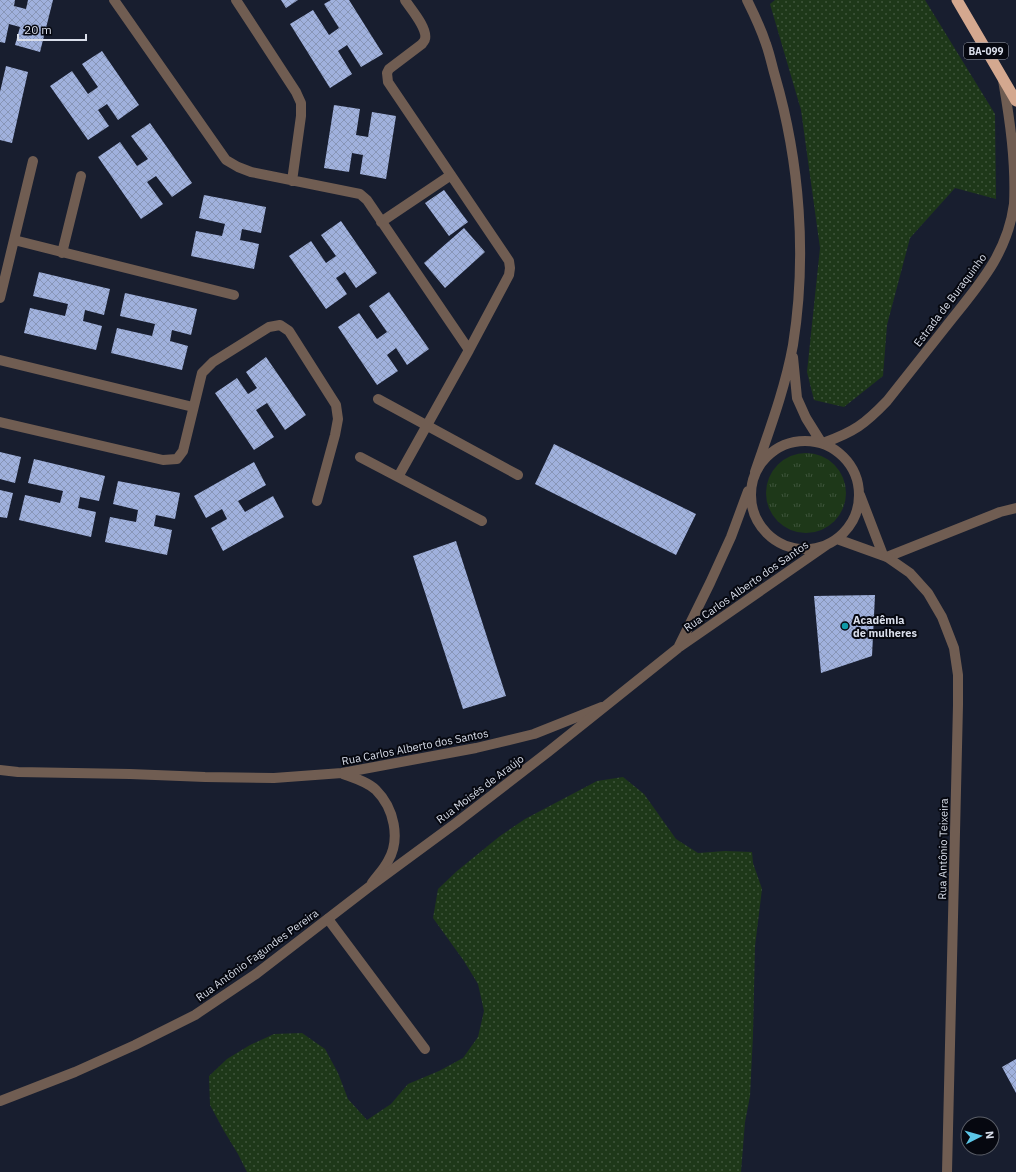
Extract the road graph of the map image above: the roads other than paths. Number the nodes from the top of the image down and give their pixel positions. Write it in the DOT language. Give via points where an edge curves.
graph roads {
  1 [pos="114,0"];
  2 [pos="236,0"];
  3 [pos="405,0"];
  4 [pos="957,0"];
  5 [pos="751,2"];
  6 [pos="1003,80"];
  7 [pos="1016,87"];
  8 [pos="1016,101"];
  9 [pos="33,161"];
  10 [pos="81,176"];
  11 [pos="451,176"];
  12 [pos="292,181"];
  13 [pos="381,222"];
  14 [pos="14,240"];
  15 [pos="62,252"];
  16 [pos="234,294"];
  17 [pos="0,298"];
  18 [pos="792,347"];
  19 [pos="468,350"];
  20 [pos="0,360"];
  21 [pos="378,399"];
  22 [pos="193,407"];
  23 [pos="0,422"];
  24 [pos="427,425"];
  25 [pos="822,442"];
  26 [pos="360,457"];
  27 [pos="518,475"];
  28 [pos="398,477"];
  29 [pos="753,477"];
  30 [pos="859,492"];
  31 [pos="317,501"];
  32 [pos="1016,508"];
  33 [pos="482,521"];
  34 [pos="837,539"];
  35 [pos="828,544"];
  36 [pos="885,556"];
  37 [pos="678,648"];
  38 [pos="602,707"];
  39 [pos="0,770"];
  40 [pos="342,773"];
  41 [pos="370,887"];
  42 [pos="328,919"];
  43 [pos="425,1049"];
  44 [pos="0,1101"];
  45 [pos="947,1172"];
  1 -- 12 [label="street" via="226,160 251,172"];
  2 -- 12 [label="street" via="301,103"];
  3 -- 11 [label="street" via="423,26 426,38 422,44 389,69 388,82"];
  4 -- 6 [label="highway, BA-099"];
  5 -- 18 [label="street, Rua Carlos Alberto dos Santos" via="781,95 797,196 798,304"];
  6 -- 7 [label="highway"];
  6 -- 8 [label="highway, BA-099"];
  6 -- 25 [label="street, Estrada de Buraquinho" via="1015,145 1016,182 1009,225 998,257 982,281 872,417 844,436"];
  9 -- 14 [label="street"];
  10 -- 15 [label="street"];
  11 -- 13 [label="street"];
  11 -- 19 [label="street" via="509,261 510,268 509,275"];
  12 -- 13 [label="street" via="360,194"];
  13 -- 19 [label="street"];
  14 -- 15 [label="street"];
  14 -- 17 [label="street"];
  15 -- 16 [label="street"];
  18 -- 25 [label="street, Rua Carlos Alberto dos Santos" via="797,398 806,418"];
  18 -- 29 [label="street, Rua Carlos Alberto dos Santos" via="782,388"];
  19 -- 24 [label="street"];
  20 -- 22 [label="street"];
  21 -- 24 [label="street"];
  22 -- 23 [label="street" via="183,450 177,459 164,460"];
  22 -- 31 [label="street" via="202,373 213,362 269,327 280,325 289,330 336,405 338,419"];
  24 -- 27 [label="street"];
  24 -- 28 [label="street"];
  25 -- 29 [label="street" via="789,442 775,448 763,459"];
  25 -- 30 [label="street" via="837,451 848,462 856,476"];
  26 -- 28 [label="street"];
  28 -- 33 [label="street"];
  29 -- 35 [label="street" via="750,499 754,516 764,531 777,542 794,548 811,549"];
  29 -- 37 [label="street, Rua Carlos Alberto dos Santos" via="731,537"];
  30 -- 34 [label="street" via="858,508 852,523"];
  30 -- 36 [label="street"];
  32 -- 36 [label="street"];
  34 -- 35 [label="street"];
  34 -- 36 [label="street, Rua Antônio Teixeira"];
  35 -- 37 [label="street, Rua Carlos Alberto dos Santos"];
  36 -- 45 [label="street, Rua Antônio Teixeira" via="910,573 928,593 942,617 954,648 958,675"];
  37 -- 38 [label="street, Rua Carlos Alberto dos Santos"];
  38 -- 40 [label="street, Rua Carlos Alberto dos Santos" via="534,734"];
  38 -- 41 [label="street, Rua Moisés de Araújo" via="548,752"];
  39 -- 40 [label="street, Rua Carlos Alberto dos Santos" via="274,778"];
  40 -- 41 [label="street" via="375,789 385,801 395,825 395,843 389,861"];
  41 -- 42 [label="street, Rua Antônio Fagundes Pereira"];
  42 -- 43 [label="street"];
  42 -- 44 [label="street, Rua Antônio Fagundes Pereira" via="256,974 195,1015 76,1072"];
}
